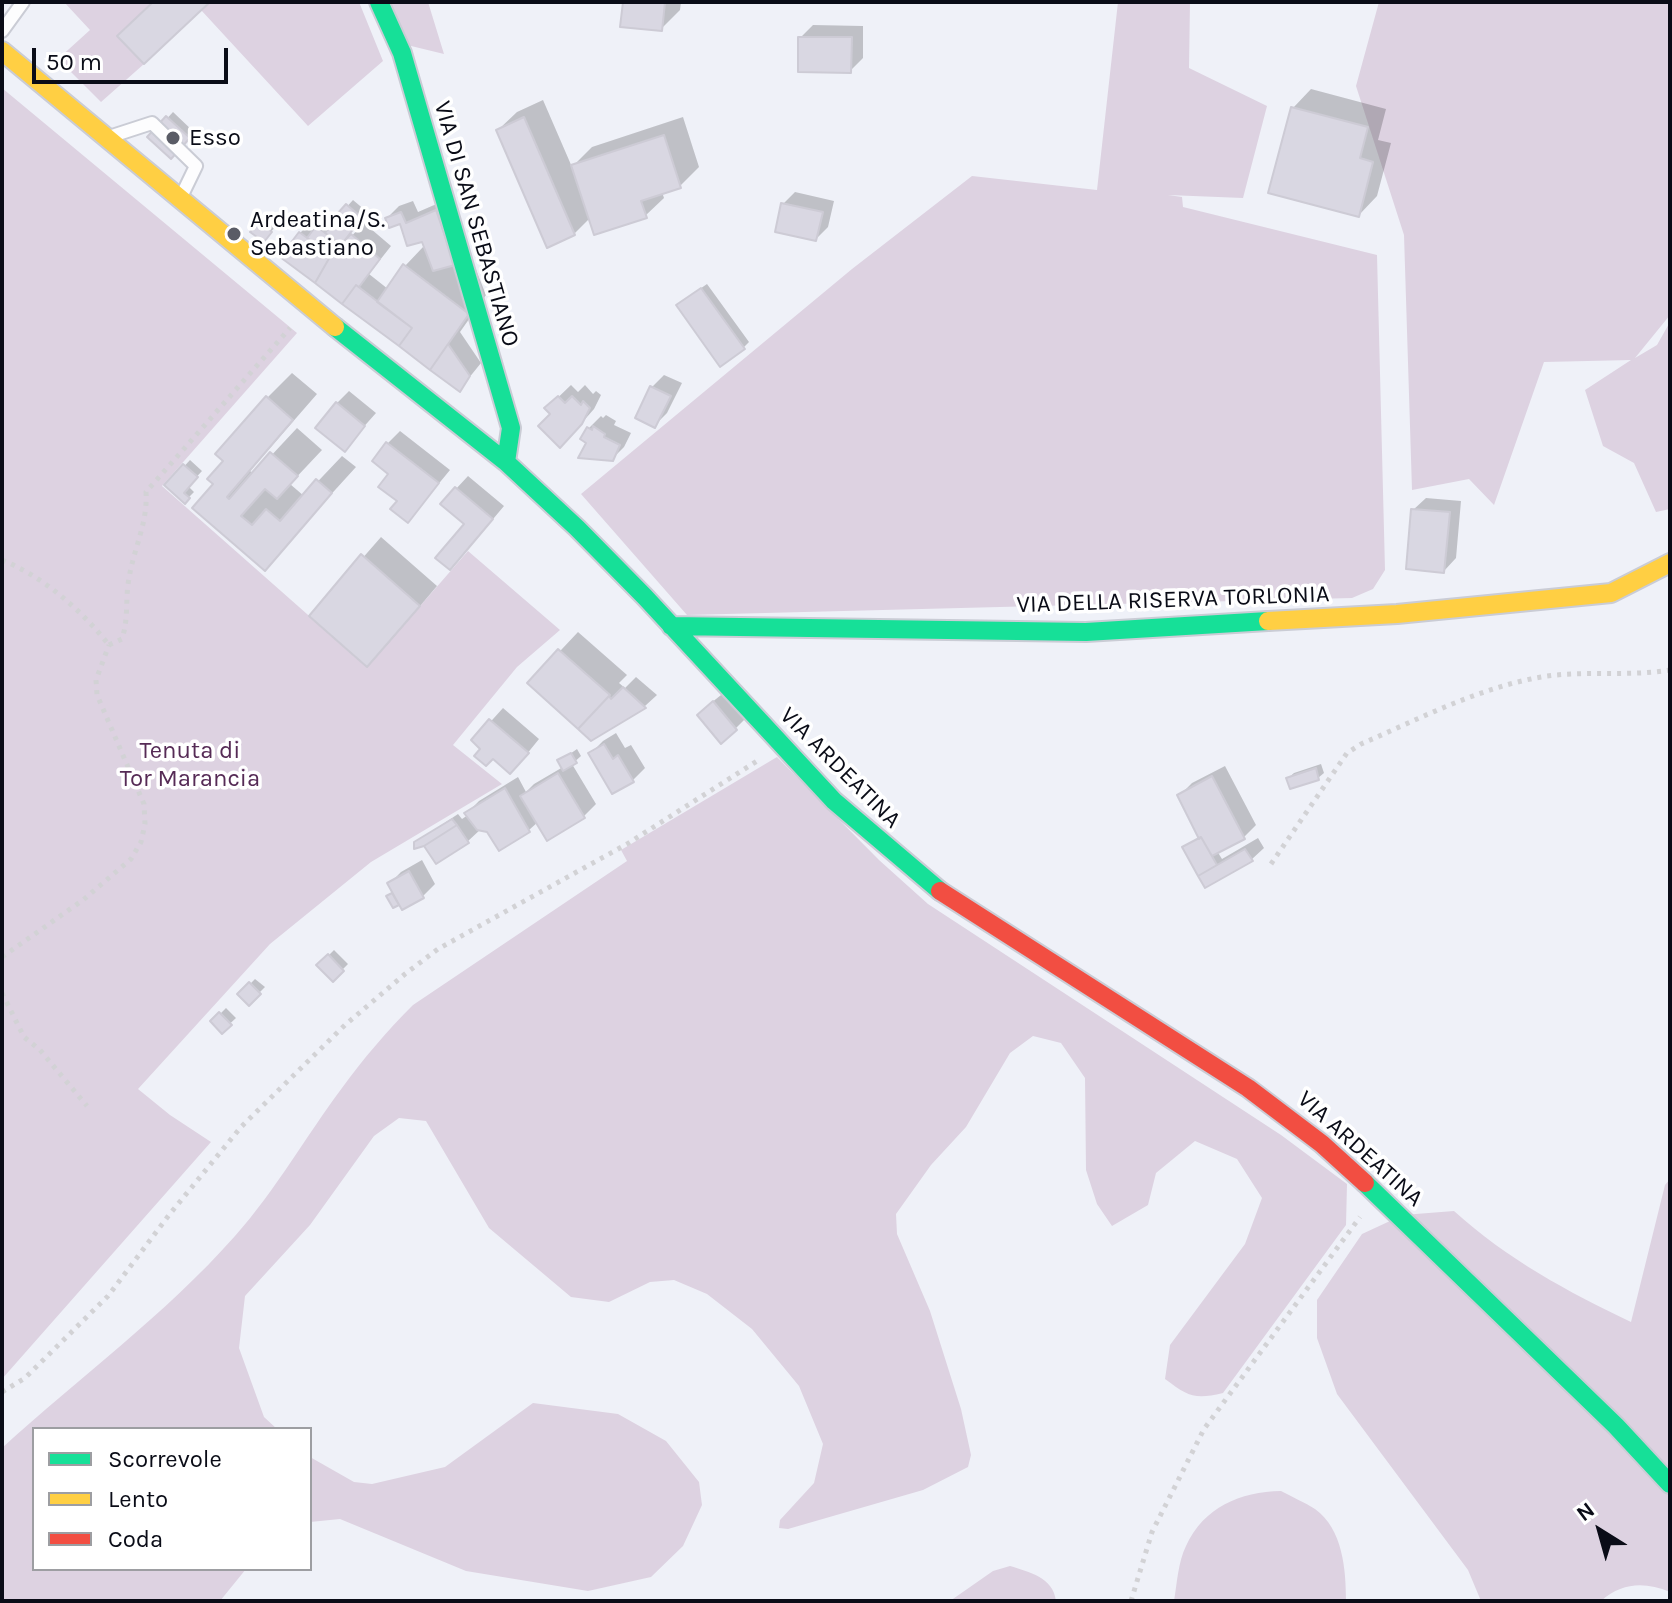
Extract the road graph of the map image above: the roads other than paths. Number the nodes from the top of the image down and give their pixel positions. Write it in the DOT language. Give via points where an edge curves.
graph roads {
  1 [pos="23,2"];
  2 [pos="379,2"];
  3 [pos="2,31"];
  4 [pos="2,51"];
  5 [pos="104,138"];
  6 [pos="180,200"];
  7 [pos="506,462"];
  8 [pos="1670,563"];
  9 [pos="671,626"];
  10 [pos="1670,1484"];
  1 -- 3 [label="lane"];
  2 -- 7 [label="main road, VIA DI SAN SEBASTIANO" via="402,53 511,428"];
  4 -- 5 [label="main road, VIA ARDEATINA"];
  5 -- 6 [label="main road, VIA ARDEATINA"];
  5 -- 6 [label="lane" via="152,123 196,166"];
  6 -- 7 [label="main road, VIA ARDEATINA"];
  7 -- 9 [label="main road, VIA ARDEATINA"];
  8 -- 9 [label="main road, VIA DELLA RISERVA TORLONIA" via="1611,593 1397,614 1086,632"];
  9 -- 10 [label="main road, VIA ARDEATINA" via="853,819 935,888 1272,1104 1377,1194"];
}
